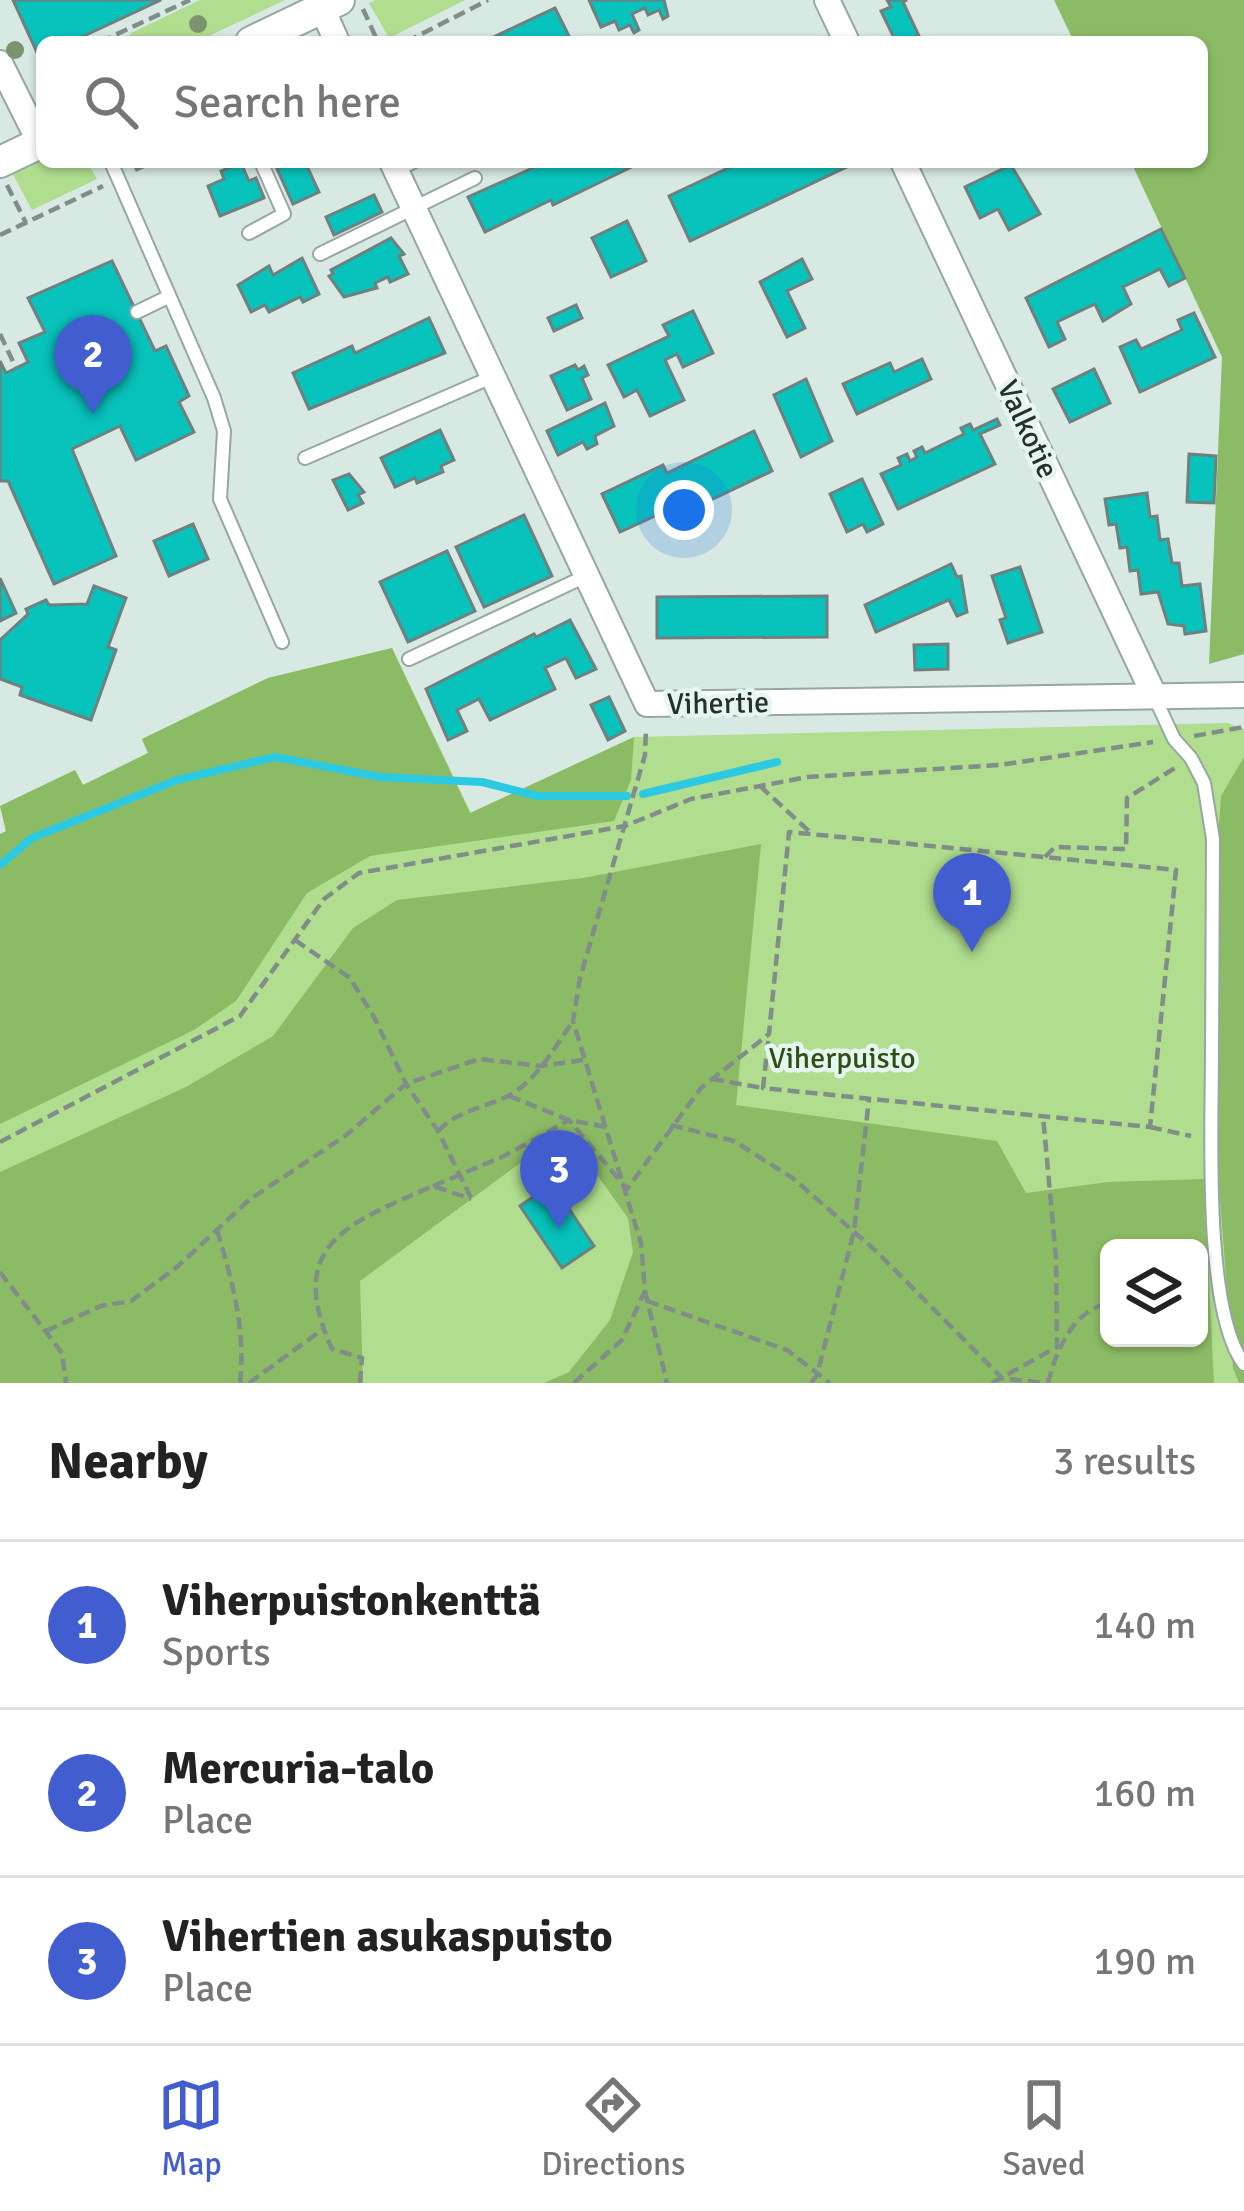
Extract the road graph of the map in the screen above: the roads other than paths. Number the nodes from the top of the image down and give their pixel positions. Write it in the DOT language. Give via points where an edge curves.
graph roads {
  1 [pos="827,0"];
  2 [pos="330,4"];
  3 [pos="263,36"];
  4 [pos="336,36"];
  5 [pos="844,36"];
  6 [pos="0,63"];
  7 [pos="36,132"];
  8 [pos="36,145"];
  9 [pos="0,166"];
  10 [pos="114,168"];
  11 [pos="264,168"];
  12 [pos="401,168"];
  13 [pos="906,168"];
  14 [pos="475,178"];
  15 [pos="415,211"];
  16 [pos="249,233"];
  17 [pos="320,254"];
  18 [pos="168,297"];
  19 [pos="136,312"];
  20 [pos="494,376"];
  21 [pos="305,458"];
  22 [pos="587,576"];
  23 [pos="282,643"];
  24 [pos="409,659"];
  25 [pos="1154,695"];
  26 [pos="1244,695"];
  27 [pos="1244,1364"];
  1 -- 5 [label="street"];
  2 -- 3 [label="street"];
  2 -- 4 [label="street"];
  6 -- 7 [label="street"];
  8 -- 9 [label="street"];
  10 -- 18 [label="lane"];
  11 -- 16 [label="lane" via="284,214"];
  12 -- 15 [label="street, Vihertie"];
  13 -- 25 [label="street, Valkotie"];
  14 -- 15 [label="lane"];
  15 -- 17 [label="lane"];
  15 -- 20 [label="street, Vihertie"];
  18 -- 19 [label="lane"];
  18 -- 23 [label="lane" via="224,431 220,499"];
  20 -- 21 [label="lane"];
  20 -- 22 [label="street, Vihertie"];
  22 -- 24 [label="lane"];
  22 -- 25 [label="street, Vihertie" via="647,704"];
  25 -- 26 [label="street, Vihertie"];
  25 -- 27 [label="lane" via="1204,783 1214,839 1211,1141 1219,1289"];
}
